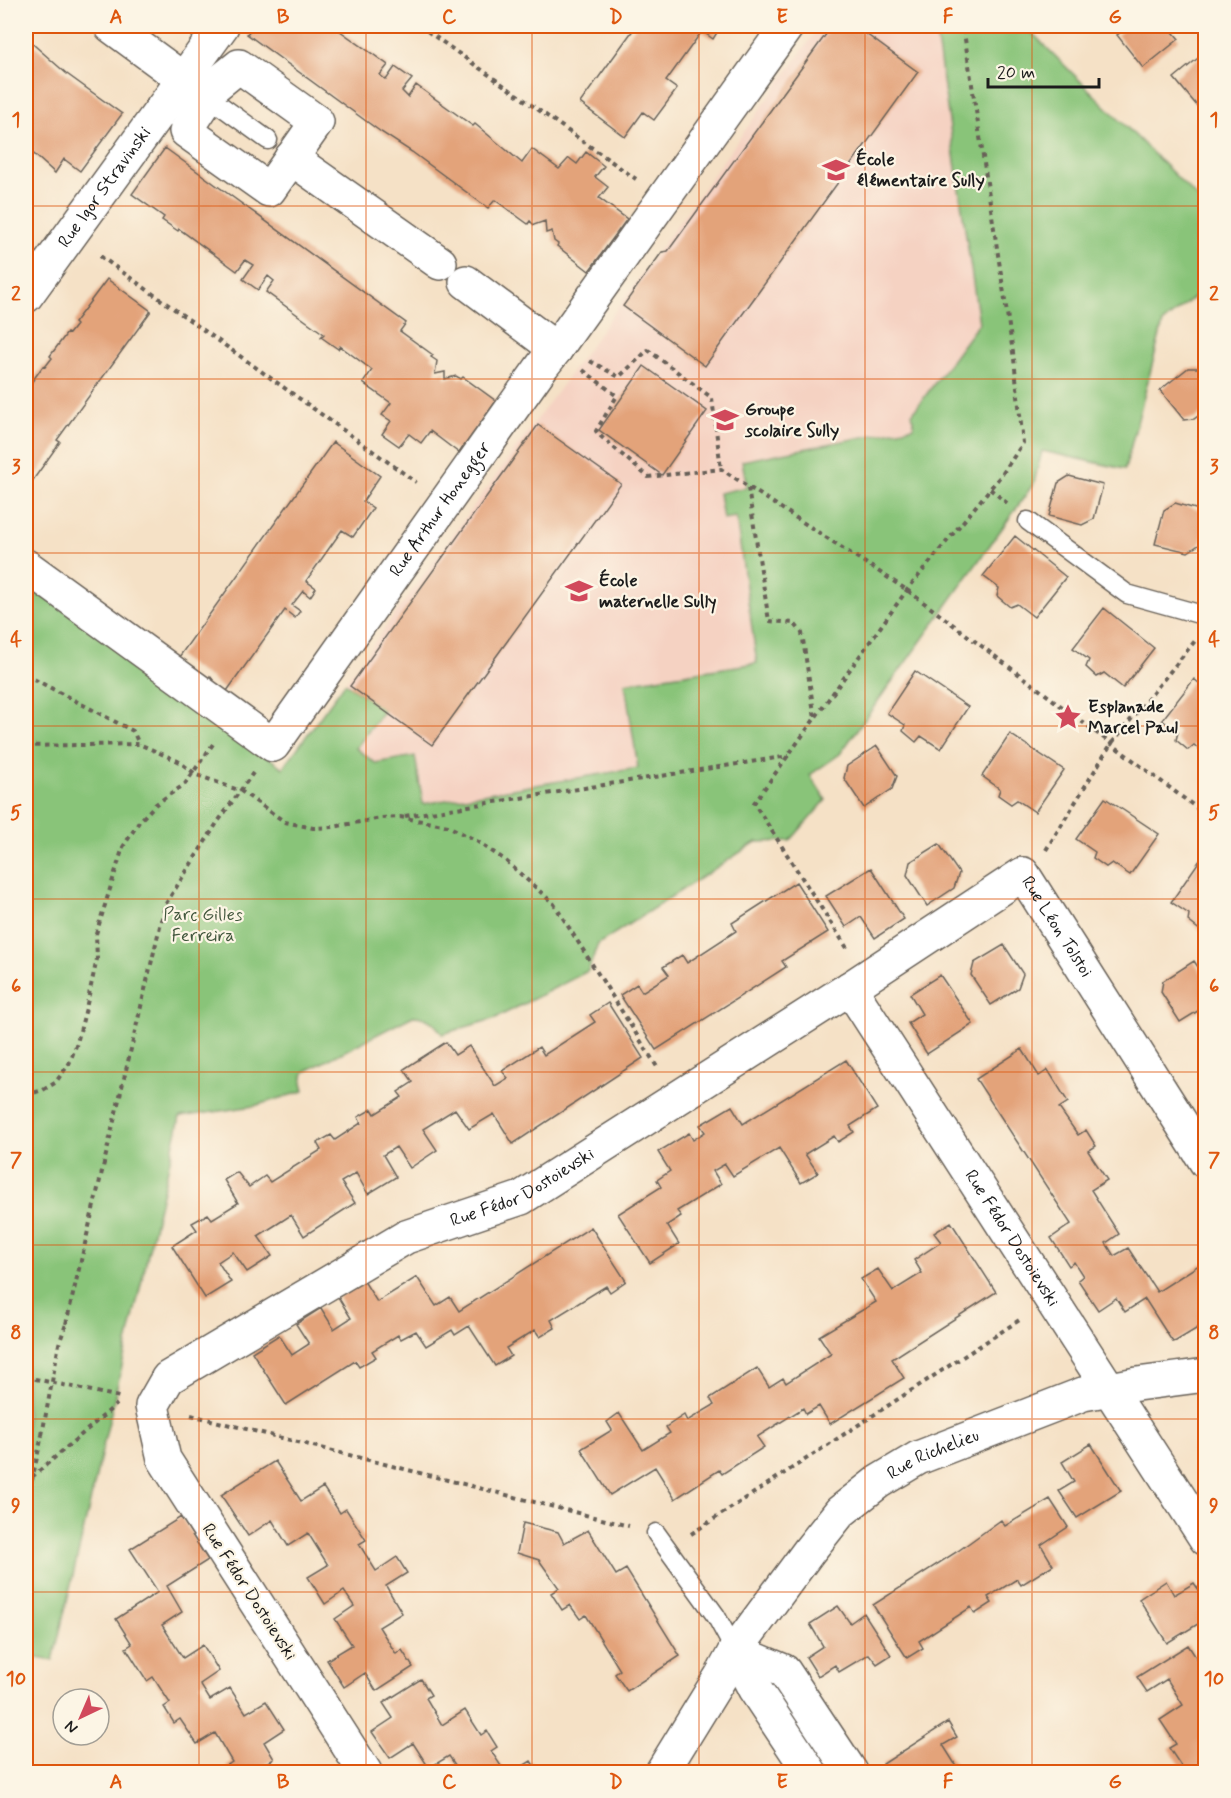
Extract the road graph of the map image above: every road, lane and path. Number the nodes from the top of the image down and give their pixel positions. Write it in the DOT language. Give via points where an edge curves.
graph roads {
  1 [pos="111,26"];
  2 [pos="222,26"];
  3 [pos="420,26"];
  4 [pos="787,26"];
  5 [pos="963,26"];
  6 [pos="183,79"];
  7 [pos="280,149"];
  8 [pos="663,199"];
  9 [pos="70,235"];
  10 [pos="26,296"];
  11 [pos="556,349"];
  12 [pos="721,469"];
  13 [pos="748,487"];
  14 [pos="446,503"];
  15 [pos="1028,521"];
  16 [pos="26,566"];
  17 [pos="907,590"];
  18 [pos="1203,615"];
  19 [pos="26,675"];
  20 [pos="233,716"];
  21 [pos="815,719"];
  22 [pos="139,744"];
  23 [pos="1111,744"];
  24 [pos="273,745"];
  25 [pos="26,746"];
  26 [pos="789,756"];
  27 [pos="193,772"];
  28 [pos="241,790"];
  29 [pos="1206,814"];
  30 [pos="400,817"];
  31 [pos="1028,881"];
  32 [pos="858,983"];
  33 [pos="26,1095"];
  34 [pos="678,1098"];
  35 [pos="1204,1157"];
  36 [pos="1051,1300"];
  37 [pos="1206,1375"];
  38 [pos="26,1377"];
  39 [pos="1109,1389"];
  40 [pos="152,1406"];
  41 [pos="112,1409"];
  42 [pos="32,1477"];
  43 [pos="26,1507"];
  44 [pos="656,1533"];
  45 [pos="1206,1539"];
  46 [pos="667,1549"];
  47 [pos="735,1651"];
  48 [pos="365,1773"];
  49 [pos="662,1773"];
  50 [pos="810,1773"];
  51 [pos="851,1773"];
  1 -- 6 [label="street"];
  2 -- 6 [label="street, Rue Igor Stravinski"];
  3 -- 8 [label="path"];
  4 -- 8 [label="street, Rue Arthur Honegger"];
  5 -- 17 [label="path" via="1014,359 1023,443 1004,473"];
  6 -- 7 [label="lane"];
  6 -- 7 [label="street" via="203,105 186,131 269,190"];
  6 -- 7 [label="street" via="197,75 213,87 239,66 317,122"];
  6 -- 9 [label="street, Rue Igor Stravinski"];
  7 -- 11 [label="street"];
  8 -- 11 [label="street, Rue Arthur Honegger"];
  9 -- 10 [label="street, Rue Igor Stravinski"];
  9 -- 14 [label="path"];
  11 -- 12 [label="path" via="582,357 619,377 648,350 712,398"];
  11 -- 12 [label="path" via="617,396 596,431 648,477"];
  11 -- 14 [label="street, Rue Arthur Honegger"];
  12 -- 13 [label="path"];
  13 -- 17 [label="path"];
  13 -- 21 [label="path" via="769,621 794,623 802,633"];
  14 -- 24 [label="street, Rue Arthur Honegger"];
  15 -- 18 [label="lane" via="1126,594"];
  16 -- 20 [label="street"];
  17 -- 21 [label="path"];
  17 -- 23 [label="path"];
  18 -- 23 [label="path" via="1196,640"];
  19 -- 22 [label="path" via="133,731"];
  20 -- 24 [label="street"];
  20 -- 27 [label="path"];
  21 -- 26 [label="path"];
  22 -- 25 [label="path"];
  22 -- 27 [label="path"];
  23 -- 29 [label="path"];
  23 -- 31 [label="path"];
  24 -- 28 [label="path"];
  26 -- 30 [label="path"];
  26 -- 32 [label="path" via="754,803"];
  27 -- 28 [label="path"];
  27 -- 33 [label="path" via="185,784 156,804 139,822 123,847 96,934 98,959 69,1064 54,1083"];
  28 -- 30 [label="path" via="285,822 313,828"];
  28 -- 42 [label="path, bridge" via="165,905 59,1344"];
  30 -- 34 [label="path" via="448,826 475,840 505,860 554,903"];
  31 -- 32 [label="street, Rue Léon Tolstoi" via="1023,874"];
  31 -- 35 [label="street, Rue Léon Tolstoi"];
  32 -- 34 [label="street, Rue Fédor Dostoievski"];
  32 -- 36 [label="street, Rue Fédor Dostoievski"];
  34 -- 40 [label="street, Rue Fédor Dostoievski" via="521,1198 406,1237 168,1378"];
  36 -- 39 [label="street, Rue Fédor Dostoievski"];
  36 -- 46 [label="path"];
  37 -- 39 [label="street, Rue Richelieu"];
  38 -- 40 [label="path"];
  39 -- 45 [label="street, Rue Fédor Dostoievski"];
  39 -- 47 [label="street, Rue Richelieu" via="1083,1394 918,1458 878,1482 840,1512"];
  40 -- 44 [label="path"];
  40 -- 48 [label="street, Rue Fédor Dostoievski" via="164,1459"];
  41 -- 42 [label="path"];
  42 -- 43 [label="path"];
  44 -- 46 [label="lane"];
  46 -- 47 [label="lane" via="716,1616"];
  47 -- 49 [label="street, Rue Richelieu"];
  47 -- 50 [label="street" via="754,1688"];
  47 -- 51 [label="street" via="784,1671"];
}
